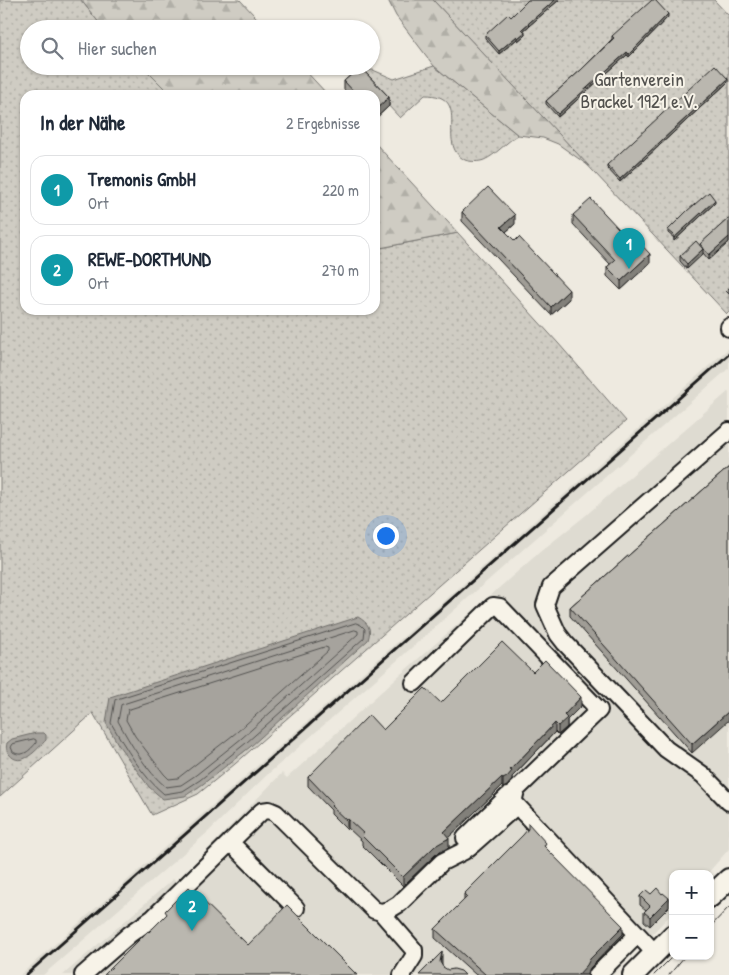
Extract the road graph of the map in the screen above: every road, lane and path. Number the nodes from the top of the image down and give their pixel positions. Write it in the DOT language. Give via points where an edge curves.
graph roads {
  1 [pos="729,431"];
  2 [pos="414,683"];
  3 [pos="723,784"];
  4 [pos="512,802"];
  5 [pos="729,802"];
  6 [pos="230,842"];
  7 [pos="729,879"];
  8 [pos="714,893"];
  9 [pos="296,908"];
  10 [pos="382,912"];
  11 [pos="637,936"];
  12 [pos="669,939"];
  13 [pos="655,953"];
  14 [pos="83,975"];
  15 [pos="402,975"];
  16 [pos="598,975"];
  17 [pos="633,975"];
  1 -- 3 [label="lane" via="551,587 546,605 558,634 666,749 703,775"];
  2 -- 4 [label="lane" via="493,606 500,606 599,710 516,790"];
  3 -- 5 [label="lane"];
  4 -- 10 [label="lane" via="462,840 450,858 399,904"];
  4 -- 11 [label="lane"];
  6 -- 9 [label="lane"];
  6 -- 10 [label="lane" via="262,812 269,810 374,910"];
  6 -- 14 [label="lane" via="154,918 130,934"];
  7 -- 8 [label="main road"];
  10 -- 15 [label="lane" via="414,950 414,956"];
  11 -- 13 [label="lane"];
  11 -- 16 [label="lane"];
  12 -- 13 [label="main road"];
  13 -- 17 [label="main road"];
}
